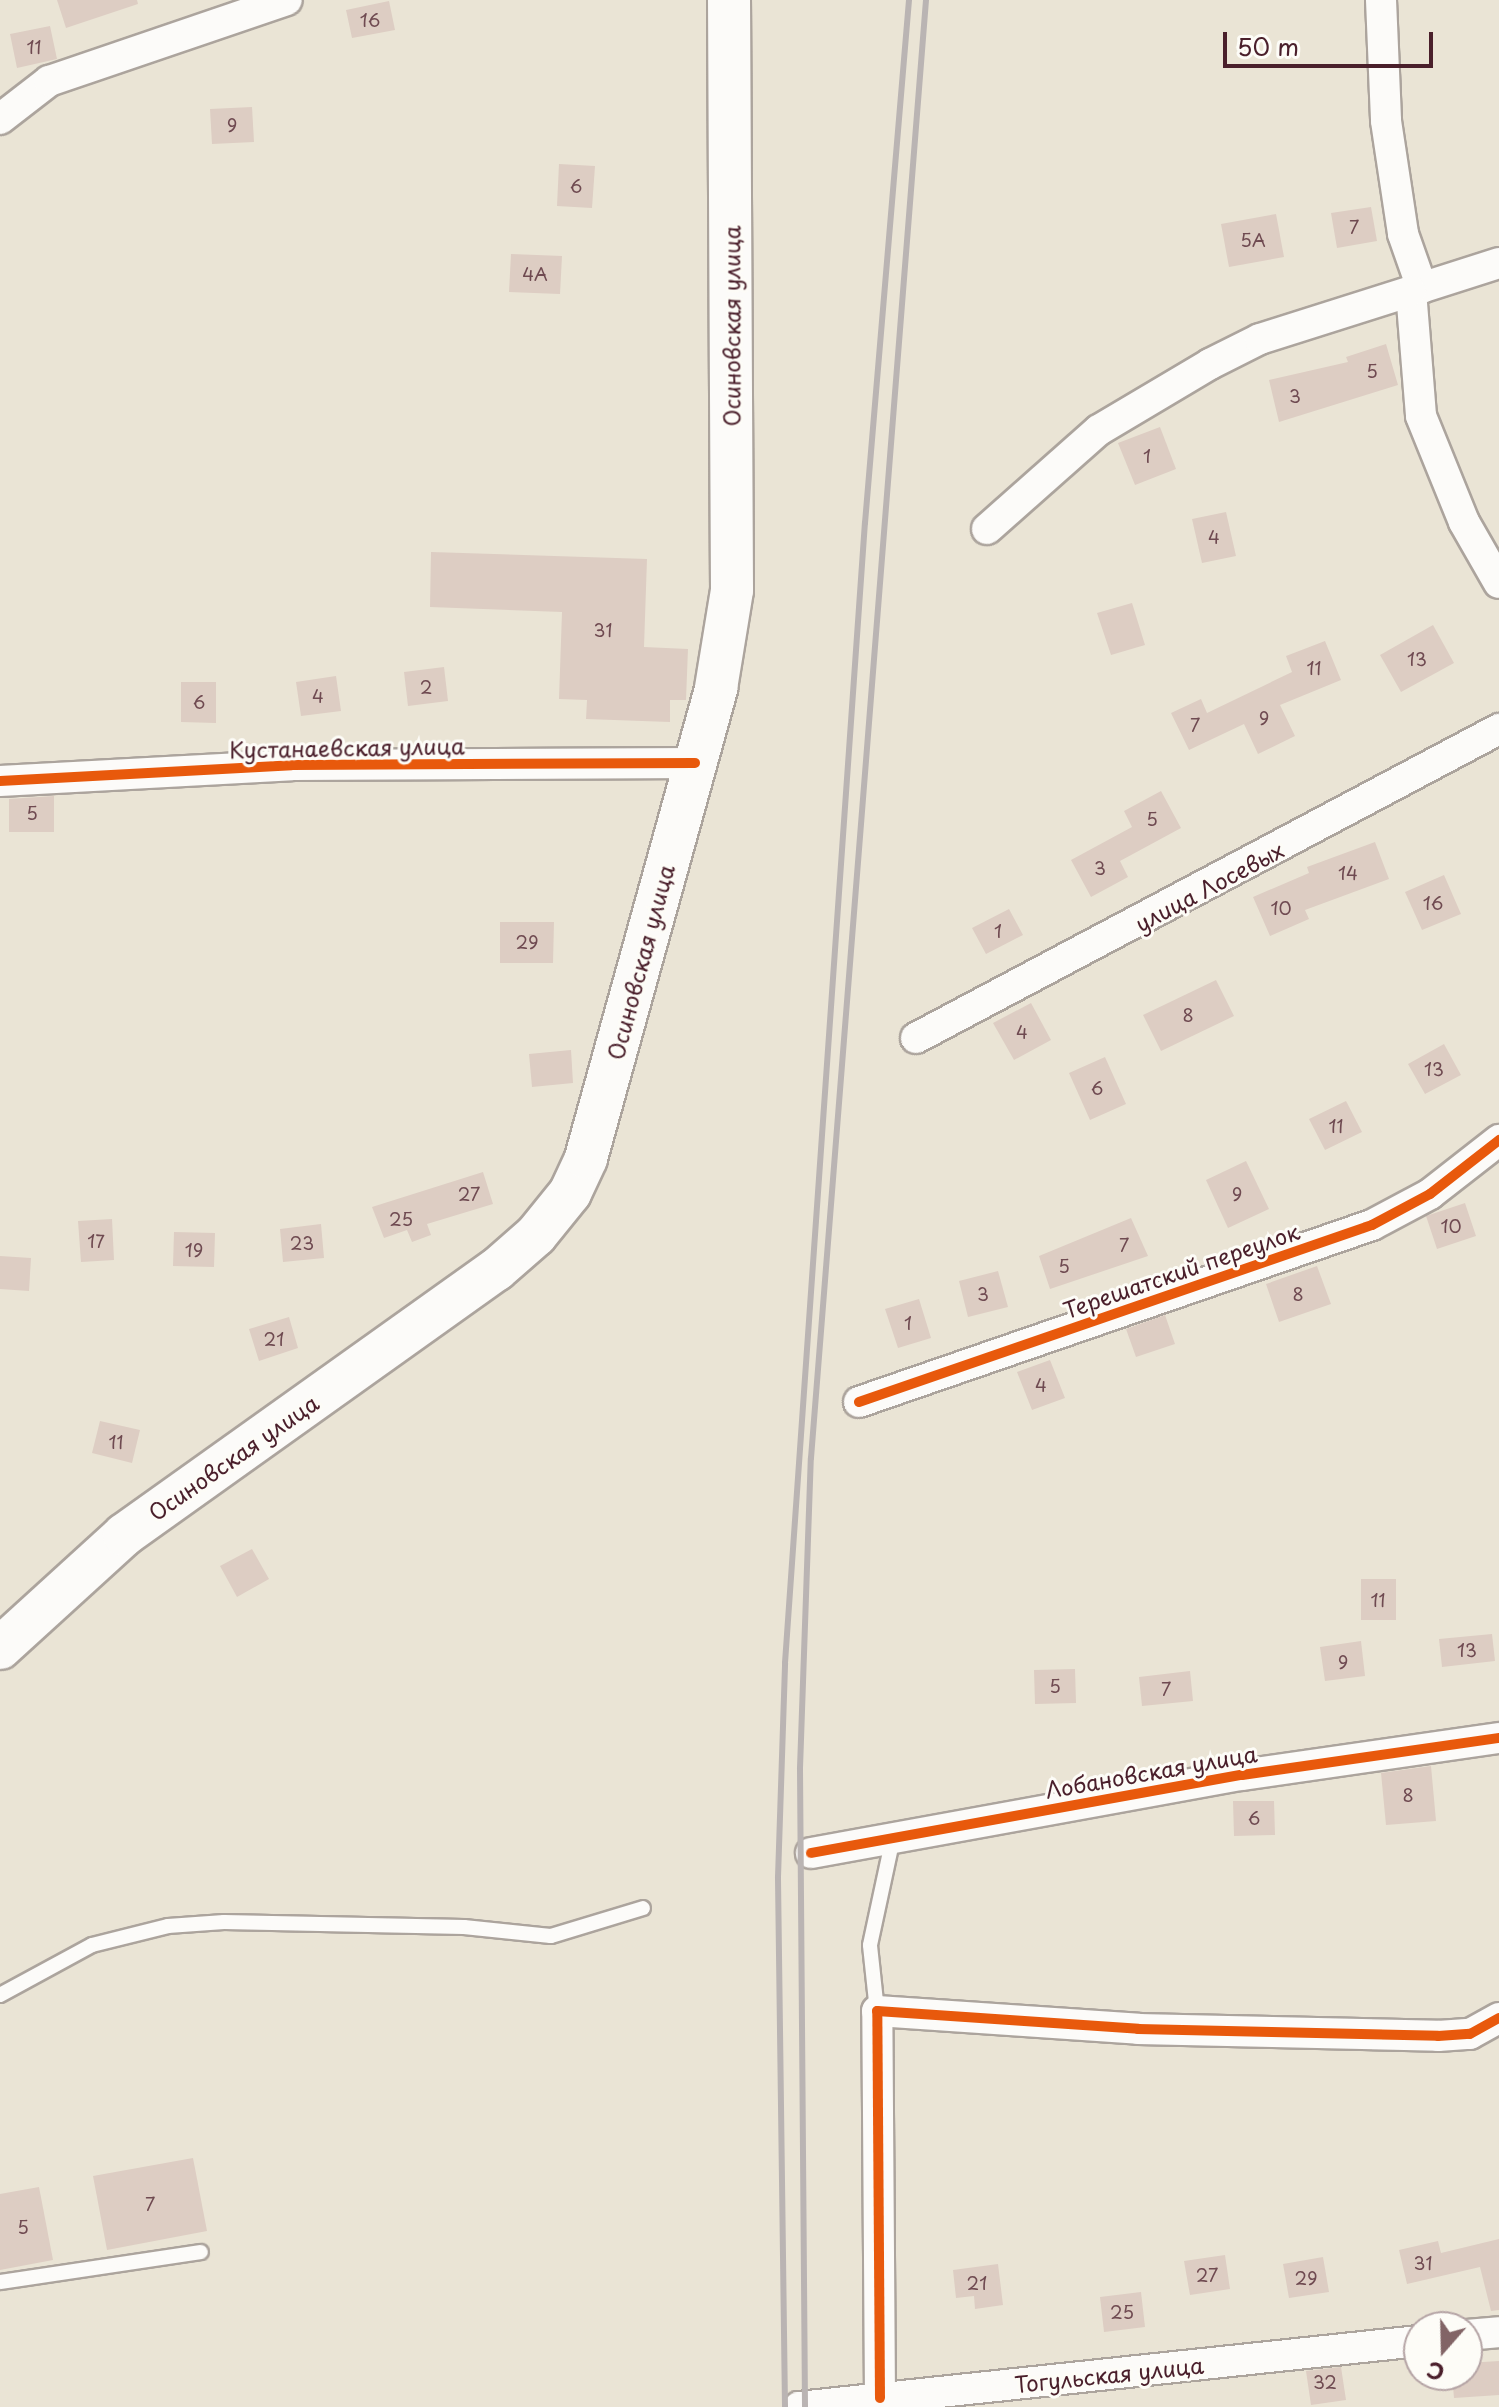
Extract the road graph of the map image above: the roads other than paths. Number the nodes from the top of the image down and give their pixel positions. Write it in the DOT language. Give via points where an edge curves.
graph roads {
  1 [pos="287,0"];
  2 [pos="729,0"];
  3 [pos="1381,0"];
  4 [pos="0,119"];
  5 [pos="1499,263"];
  6 [pos="1416,290"];
  7 [pos="987,529"];
  8 [pos="1499,583"];
  9 [pos="1499,729"];
  10 [pos="695,763"];
  11 [pos="0,781"];
  12 [pos="916,1038"];
  13 [pos="1496,1153"];
  14 [pos="859,1402"];
  15 [pos="0,1648"];
  16 [pos="1499,1738"];
  17 [pos="894,1836"];
  18 [pos="811,1853"];
  19 [pos="643,1908"];
  20 [pos="0,1995"];
  21 [pos="877,2011"];
  22 [pos="1499,2018"];
  23 [pos="201,2252"];
  24 [pos="0,2282"];
  25 [pos="1403,2343"];
  26 [pos="862,2403"];
  27 [pos="799,2407"];
  1 -- 4 [label="street" via="49,81"];
  2 -- 10 [label="main road, Осиновская улица" via="732,590 722,660"];
  3 -- 6 [label="street" via="1386,121"];
  5 -- 6 [label="street"];
  6 -- 7 [label="street" via="1260,339 1210,364 1099,430"];
  6 -- 8 [label="street" via="1421,416 1464,522"];
  9 -- 12 [label="street, улица Лосевых"];
  10 -- 11 [label="street, Кустанаевская улица" via="292,765"];
  10 -- 15 [label="main road, Осиновская улица" via="586,1158 570,1193 536,1235 496,1270 124,1535"];
  13 -- 14 [label="street, Терешатский переулок" via="1372,1225"];
  16 -- 17 [label="street, Лобановская улица" via="1242,1775"];
  17 -- 18 [label="street, Лобановская улица"];
  17 -- 21 [label="lane" via="870,1945"];
  19 -- 20 [label="lane" via="551,1936 464,1927 224,1922 168,1926 92,1945"];
  21 -- 22 [label="street" via="1138,2029 1438,2036 1470,2034"];
  21 -- 26 [label="street"];
  23 -- 24 [label="lane"];
  25 -- 26 [label="street, Тогульская улица"];
  26 -- 27 [label="street, Тогульская улица"];
}
